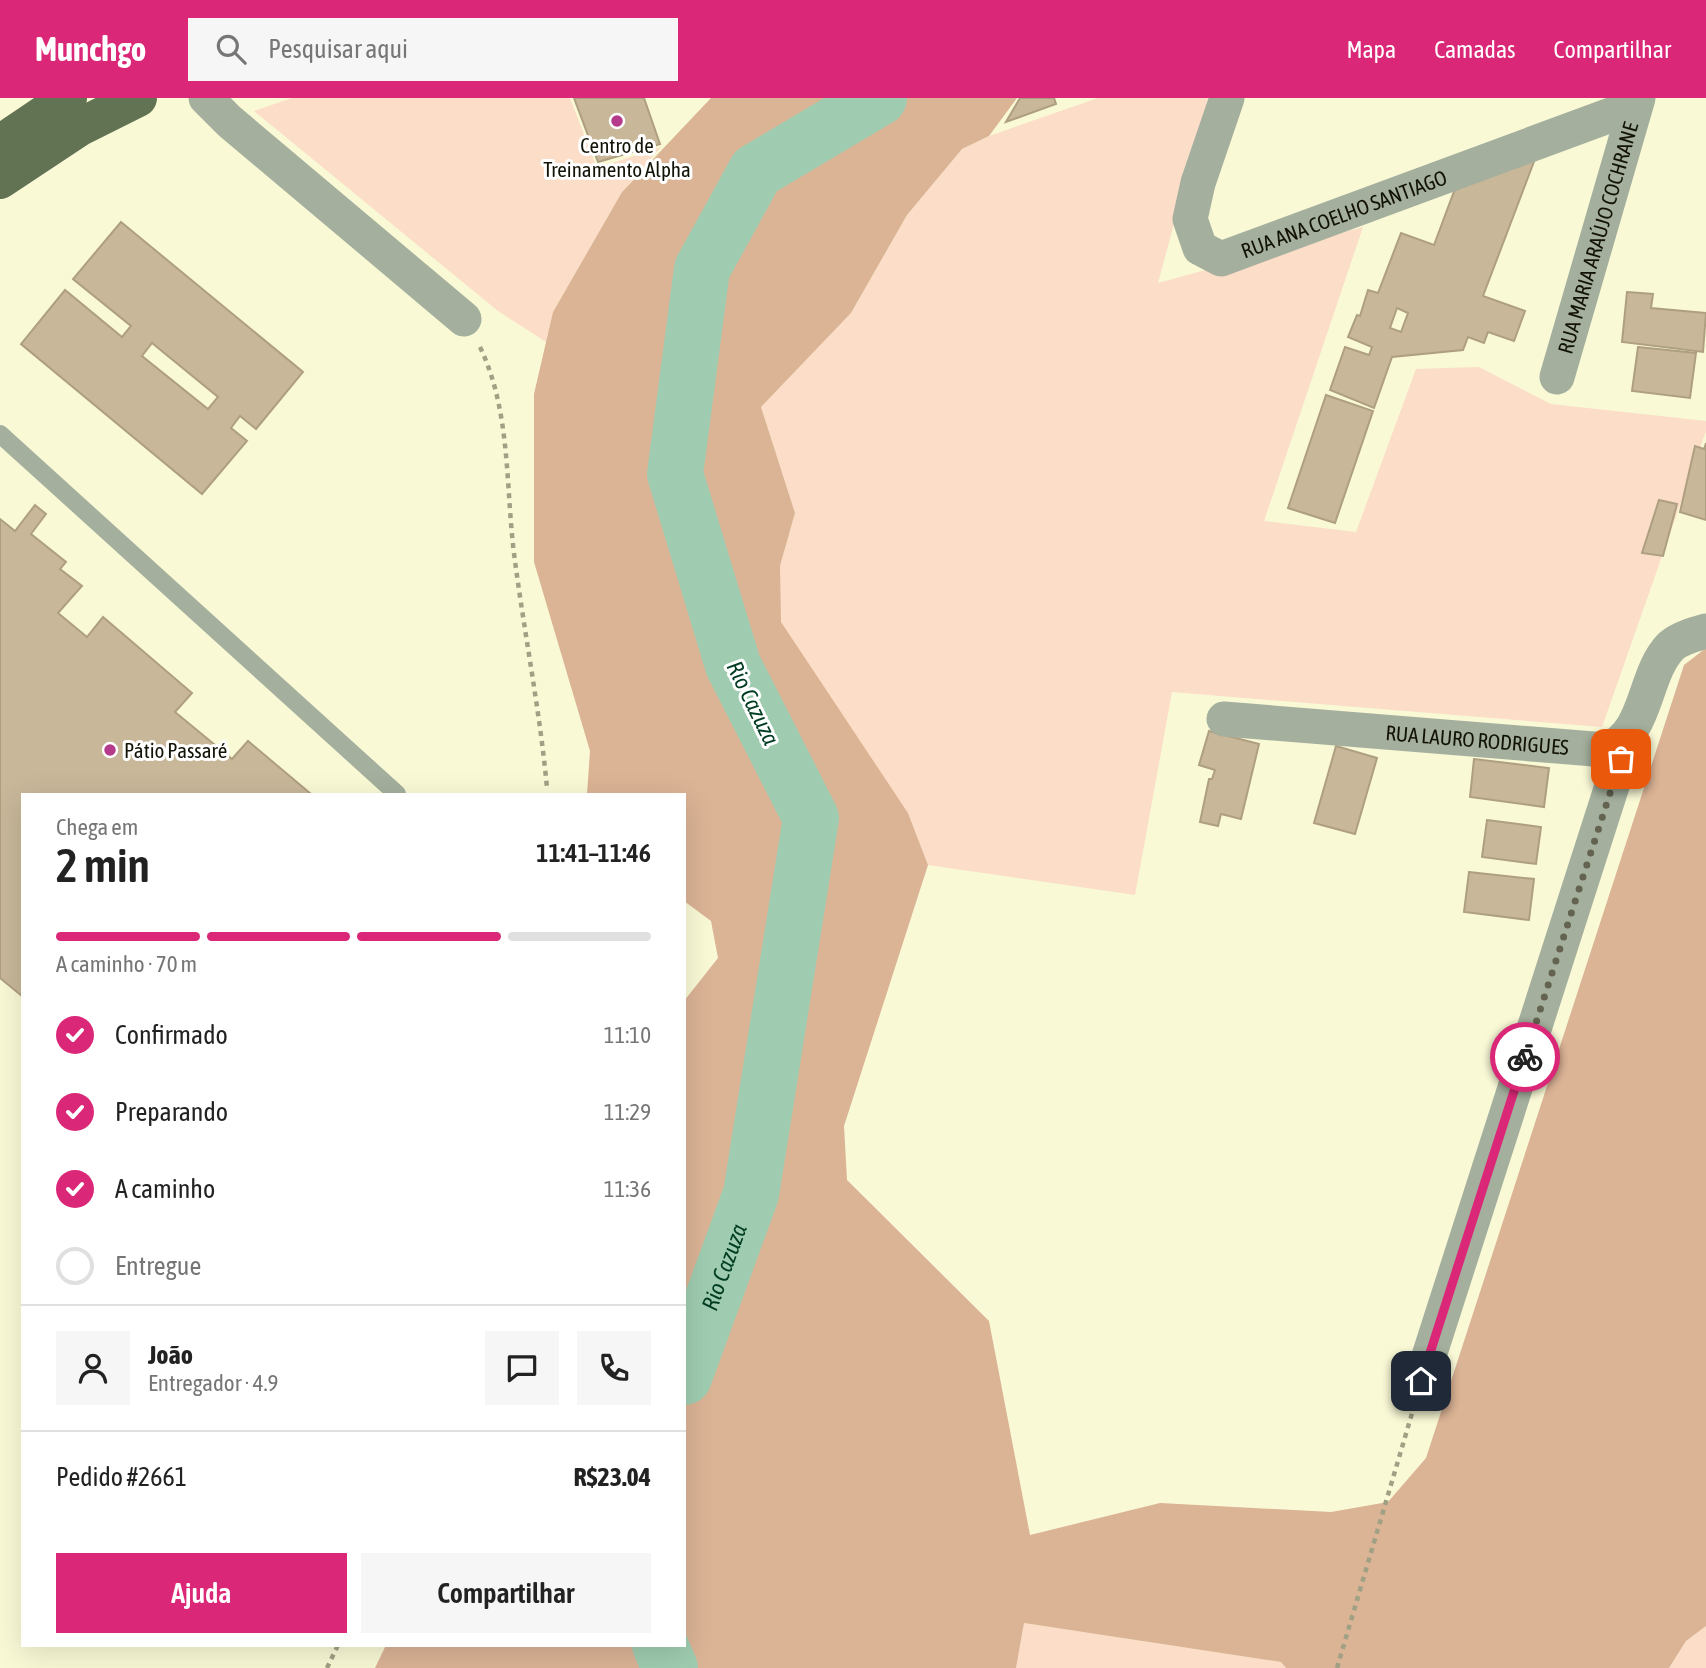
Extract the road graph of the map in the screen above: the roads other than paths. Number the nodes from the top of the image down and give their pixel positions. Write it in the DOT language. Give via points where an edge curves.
graph roads {
  1 [pos="68,98"];
  2 [pos="138,98"];
  3 [pos="206,98"];
  4 [pos="1227,98"];
  5 [pos="1637,102"];
  6 [pos="0,144"];
  7 [pos="0,180"];
  8 [pos="464,318"];
  9 [pos="1557,377"];
  10 [pos="0,434"];
  11 [pos="1706,631"];
  12 [pos="1224,719"];
  13 [pos="1629,733"];
  14 [pos="396,793"];
  15 [pos="1421,1381"];
  1 -- 6 [label="main road"];
  2 -- 7 [label="main road" via="80,127"];
  3 -- 8 [label="street"];
  4 -- 5 [label="street, RUA ANA COELHO SANTIAGO" via="1190,219 1200,248 1221,259"];
  5 -- 9 [label="street, RUA MARIA ARAÚJO COCHRANE"];
  10 -- 14 [label="lane"];
  11 -- 13 [label="street" via="1672,645"];
  12 -- 13 [label="street, RUA LAURO RODRIGUES" via="1594,751 1620,744"];
  13 -- 15 [label="street"];
}
